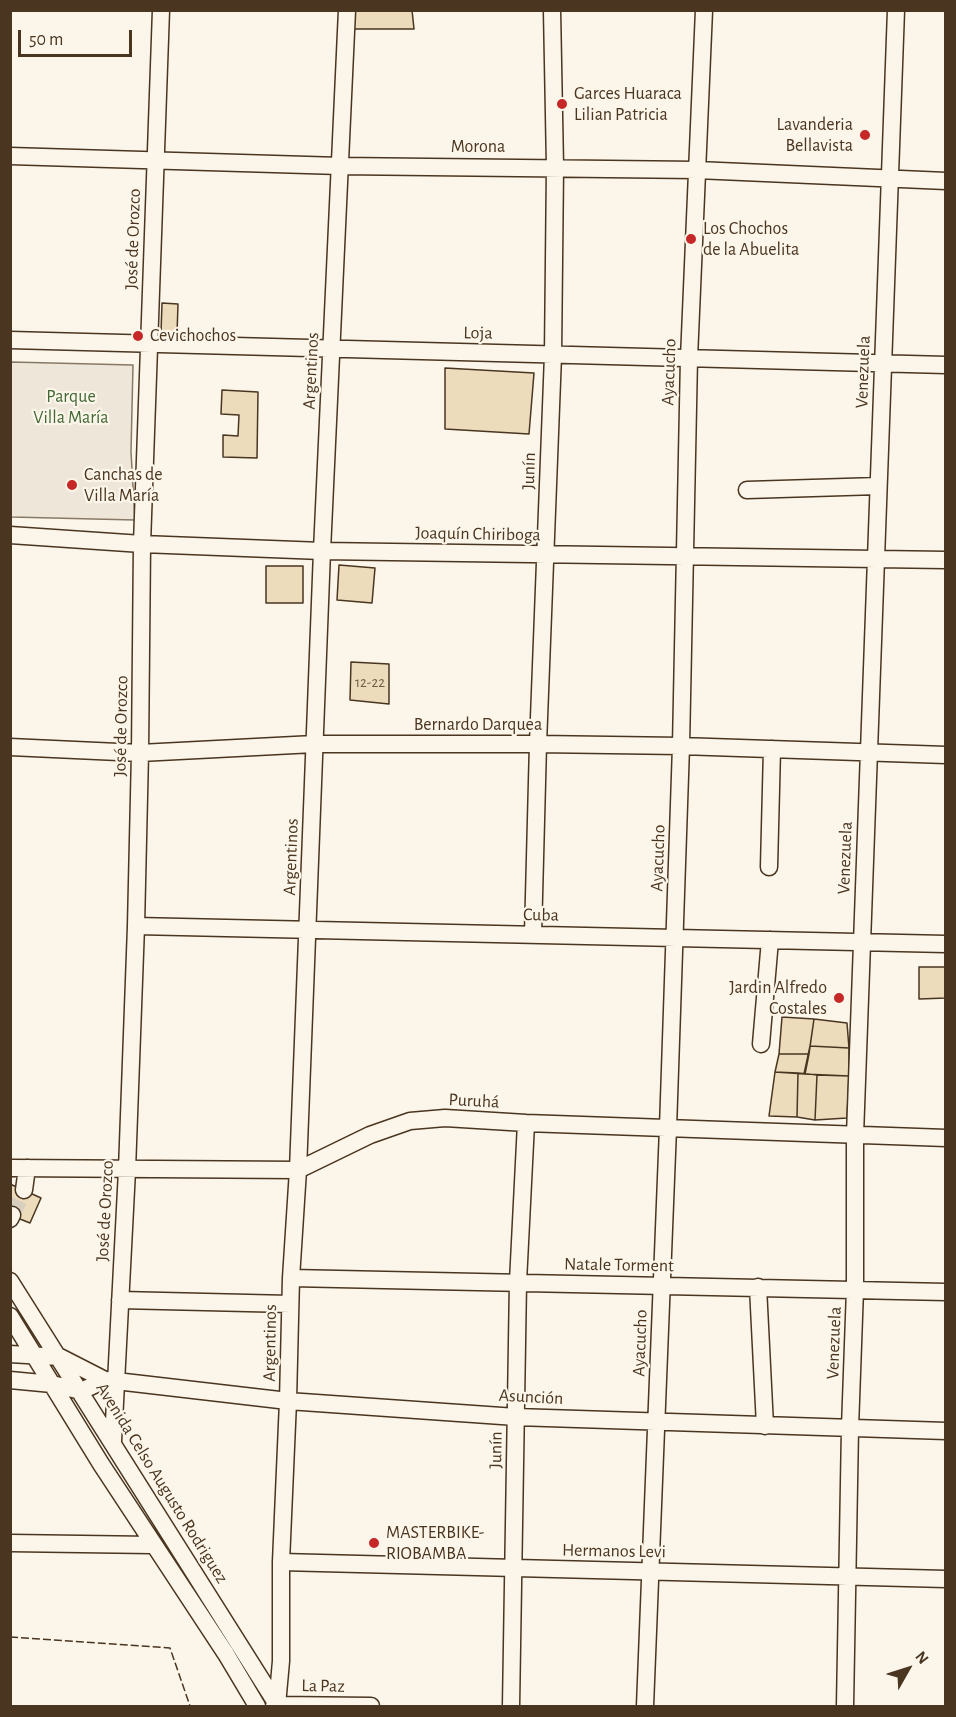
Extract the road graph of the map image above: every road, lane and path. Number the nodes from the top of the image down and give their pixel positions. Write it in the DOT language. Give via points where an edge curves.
graph roads {
  1 [pos="161,10"];
  2 [pos="347,10"];
  3 [pos="552,10"];
  4 [pos="704,10"];
  5 [pos="896,10"];
  6 [pos="10,156"];
  7 [pos="156,159"];
  8 [pos="340,166"];
  9 [pos="555,167"];
  10 [pos="697,170"];
  11 [pos="890,179"];
  12 [pos="945,181"];
  13 [pos="10,340"];
  14 [pos="149,344"];
  15 [pos="332,350"];
  16 [pos="553,355"];
  17 [pos="688,358"];
  18 [pos="883,363"];
  19 [pos="945,365"];
  20 [pos="878,486"];
  21 [pos="747,490"];
  22 [pos="10,535"];
  23 [pos="142,544"];
  24 [pos="322,551"];
  25 [pos="545,555"];
  26 [pos="684,557"];
  27 [pos="876,559"];
  28 [pos="945,560"];
  29 [pos="314,744"];
  30 [pos="538,744"];
  31 [pos="681,746"];
  32 [pos="10,747"];
  33 [pos="772,749"];
  34 [pos="140,753"];
  35 [pos="869,753"];
  36 [pos="945,755"];
  37 [pos="769,867"];
  38 [pos="136,926"];
  39 [pos="308,931"];
  40 [pos="533,934"];
  41 [pos="675,937"];
  42 [pos="770,940"];
  43 [pos="862,942"];
  44 [pos="945,945"];
  45 [pos="761,1044"];
  46 [pos="526,1123"];
  47 [pos="668,1128"];
  48 [pos="855,1135"];
  49 [pos="945,1138"];
  50 [pos="19,1168"];
  51 [pos="127,1170"];
  52 [pos="298,1170"];
  53 [pos="24,1190"];
  54 [pos="291,1278"];
  55 [pos="10,1281"];
  56 [pos="518,1282"];
  57 [pos="662,1285"];
  58 [pos="758,1287"];
  59 [pos="855,1289"];
  60 [pos="945,1292"];
  61 [pos="120,1300"];
  62 [pos="290,1304"];
  63 [pos="10,1316"];
  64 [pos="10,1354"];
  65 [pos="34,1355"];
  66 [pos="60,1357"];
  67 [pos="10,1380"];
  68 [pos="111,1380"];
  69 [pos="52,1384"];
  70 [pos="81,1391"];
  71 [pos="288,1401"];
  72 [pos="516,1417"];
  73 [pos="656,1422"];
  74 [pos="765,1426"];
  75 [pos="850,1428"];
  76 [pos="945,1431"];
  77 [pos="113,1441"];
  78 [pos="10,1543"];
  79 [pos="152,1545"];
  80 [pos="281,1562"];
  81 [pos="513,1568"];
  82 [pos="650,1571"];
  83 [pos="847,1576"];
  84 [pos="945,1579"];
  85 [pos="276,1706"];
  86 [pos="257,1707"];
  87 [pos="371,1707"];
  88 [pos="511,1707"];
  89 [pos="645,1707"];
  90 [pos="845,1707"];
  1 -- 7 [label="street, José de Orozco"];
  2 -- 8 [label="street, Argentinos"];
  3 -- 9 [label="street, Junín"];
  4 -- 10 [label="street, Ayacucho"];
  5 -- 11 [label="street, Venezuela"];
  6 -- 7 [label="street, Morona"];
  7 -- 8 [label="street, Morona"];
  7 -- 14 [label="street, José de Orozco"];
  8 -- 9 [label="street, Morona"];
  8 -- 15 [label="street, Argentinos"];
  9 -- 10 [label="street, Morona"];
  9 -- 16 [label="street, Junín"];
  10 -- 11 [label="street, Morona"];
  10 -- 17 [label="street, Ayacucho"];
  11 -- 12 [label="street, Morona"];
  11 -- 18 [label="street, Venezuela"];
  13 -- 14 [label="street, Loja"];
  14 -- 15 [label="street, Loja"];
  14 -- 23 [label="street, José de Orozco"];
  15 -- 16 [label="street, Loja"];
  15 -- 24 [label="street, Argentinos"];
  16 -- 17 [label="street, Loja"];
  16 -- 25 [label="street, Junín"];
  17 -- 18 [label="street, Loja"];
  17 -- 26 [label="street, Ayacucho"];
  18 -- 19 [label="street, Loja"];
  18 -- 20 [label="street, Venezuela"];
  20 -- 21 [label="street"];
  20 -- 27 [label="street, Venezuela"];
  22 -- 23 [label="street, Joaquín Chiriboga"];
  23 -- 24 [label="street, Joaquín Chiriboga"];
  23 -- 34 [label="street, José de Orozco"];
  24 -- 25 [label="street, Joaquín Chiriboga"];
  24 -- 29 [label="street, Argentinos"];
  25 -- 26 [label="street, Joaquín Chiriboga"];
  25 -- 30 [label="street, Junín"];
  26 -- 27 [label="street, Joaquín Chiriboga"];
  26 -- 31 [label="street, Ayacucho"];
  27 -- 28 [label="street, Joaquín Chiriboga"];
  27 -- 35 [label="street, Venezuela"];
  29 -- 30 [label="street, Bernardo Darquea"];
  29 -- 34 [label="street, Bernardo Darquea"];
  29 -- 39 [label="street, Argentinos"];
  30 -- 31 [label="street, Bernardo Darquea"];
  30 -- 40 [label="street, Junín"];
  31 -- 33 [label="street, Bernardo Darquea"];
  31 -- 41 [label="street, Ayacucho"];
  32 -- 34 [label="street, Bernardo Darquea"];
  33 -- 35 [label="street, Bernardo Darquea"];
  33 -- 37 [label="street"];
  34 -- 38 [label="street, José de Orozco"];
  35 -- 36 [label="street, Bernardo Darquea"];
  35 -- 43 [label="street, Venezuela"];
  38 -- 39 [label="street, Cuba"];
  38 -- 51 [label="street, José de Orozco"];
  39 -- 40 [label="street, Cuba"];
  39 -- 52 [label="street, Argentinos"];
  40 -- 41 [label="street, Cuba"];
  41 -- 42 [label="street, Cuba"];
  41 -- 47 [label="street, Ayacucho"];
  42 -- 43 [label="street, Cuba"];
  42 -- 45 [label="street"];
  43 -- 44 [label="street, Cuba"];
  43 -- 48 [label="street, Venezuela"];
  46 -- 47 [label="street, Puruhá"];
  46 -- 52 [label="street, Puruhá" via="445,1118 411,1121 370,1135"];
  46 -- 56 [label="street, Junín"];
  47 -- 48 [label="street, Puruhá"];
  47 -- 57 [label="street, Ayacucho"];
  48 -- 49 [label="street, Puruhá"];
  48 -- 59 [label="street, Venezuela"];
  50 -- 51 [label="street, Puruhá"];
  50 -- 53 [label="street"];
  51 -- 52 [label="street, Puruhá"];
  51 -- 61 [label="street, José de Orozco"];
  52 -- 54 [label="street, Argentinos"];
  54 -- 56 [label="street, Natale Torment"];
  54 -- 62 [label="street, Argentinos"];
  55 -- 66 [label="street, Avenida Celso Augusto Rodriguez"];
  56 -- 57 [label="street, Natale Torment"];
  56 -- 72 [label="street, Junín"];
  57 -- 58 [label="street, Natale Torment"];
  57 -- 73 [label="street, Ayacucho"];
  58 -- 59 [label="street, Natale Torment"];
  58 -- 74 [label="street"];
  59 -- 60 [label="street, Natale Torment"];
  59 -- 75 [label="street, Venezuela"];
  61 -- 62 [label="street"];
  61 -- 68 [label="street, José de Orozco"];
  62 -- 71 [label="street, Argentinos"];
  63 -- 65 [label="street"];
  64 -- 65 [label="street"];
  65 -- 66 [label="street"];
  65 -- 69 [label="street"];
  66 -- 68 [label="street, Asunción"];
  66 -- 70 [label="street, Avenida Celso Augusto Rodriguez"];
  67 -- 69 [label="street"];
  68 -- 70 [label="street"];
  68 -- 71 [label="street, Asunción"];
  68 -- 77 [label="street, José de Orozco"];
  69 -- 70 [label="street"];
  69 -- 79 [label="street"];
  70 -- 77 [label="street, Avenida Celso Augusto Rodriguez"];
  71 -- 72 [label="street, Asunción"];
  71 -- 80 [label="street, Argentinos"];
  72 -- 73 [label="street, Asunción"];
  72 -- 81 [label="street, Junín"];
  73 -- 74 [label="street, Asunción"];
  73 -- 82 [label="street, Ayacucho"];
  74 -- 75 [label="street, Asunción"];
  75 -- 76 [label="street, Asunción"];
  75 -- 83 [label="street, Venezuela"];
  77 -- 85 [label="street, Avenida Celso Augusto Rodriguez"];
  78 -- 79 [label="street"];
  79 -- 86 [label="street"];
  80 -- 81 [label="street, Hermanos Levi"];
  80 -- 85 [label="street, Argentinos" via="281,1661"];
  81 -- 82 [label="street, Hermanos Levi"];
  81 -- 88 [label="street, Junín"];
  82 -- 83 [label="street, Hermanos Levi"];
  82 -- 89 [label="street, Ayacucho"];
  83 -- 84 [label="street, Hermanos Levi"];
  83 -- 90 [label="street, Venezuela"];
  85 -- 87 [label="street, La Paz"];
}
